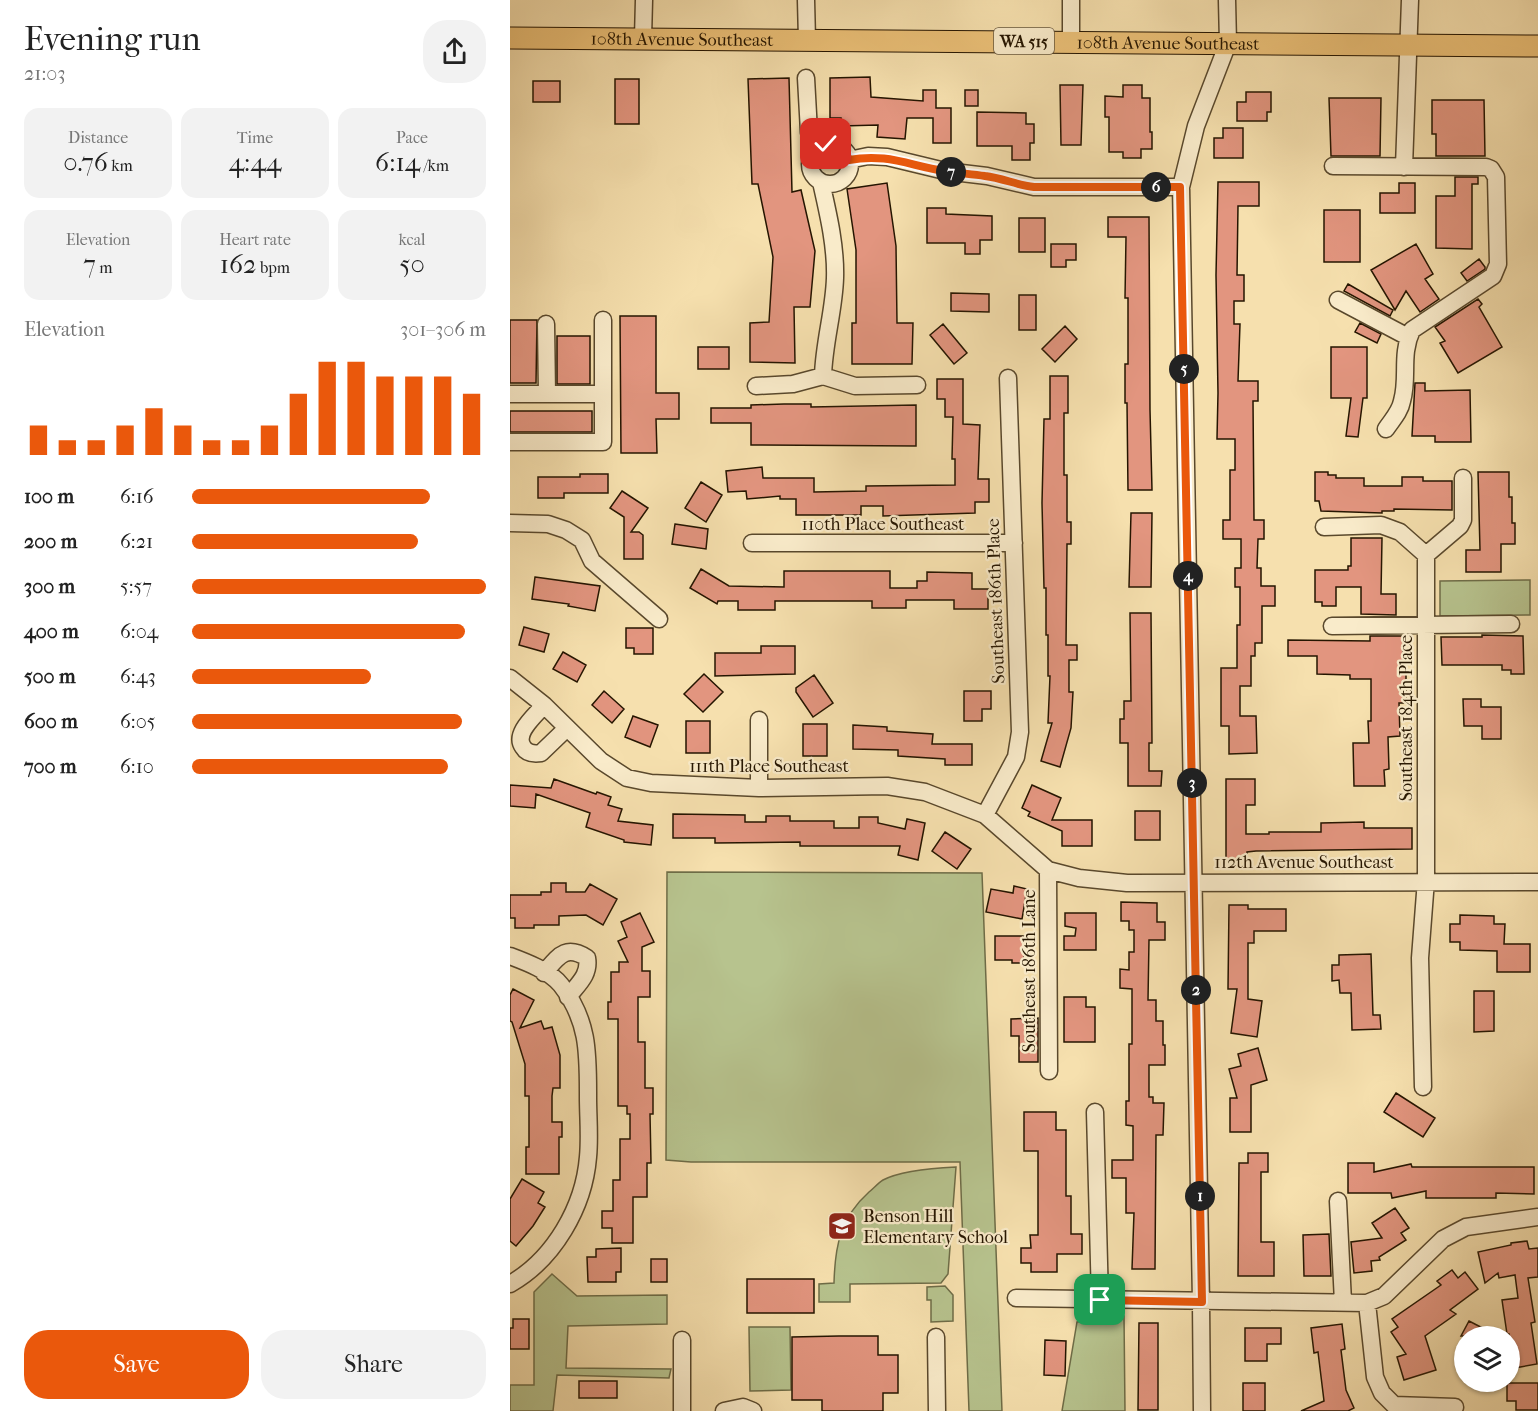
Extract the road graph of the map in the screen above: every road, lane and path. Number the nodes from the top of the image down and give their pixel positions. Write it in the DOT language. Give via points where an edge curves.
graph roads {
  1 [pos="806,0"];
  2 [pos="1071,0"];
  3 [pos="1227,0"];
  4 [pos="1410,0"];
  5 [pos="644,4"];
  6 [pos="510,38"];
  7 [pos="643,38"];
  8 [pos="807,40"];
  9 [pos="1071,41"];
  10 [pos="1228,43"];
  11 [pos="1408,44"];
  12 [pos="1538,46"];
  13 [pos="807,78"];
  14 [pos="816,150"];
  15 [pos="849,160"];
  16 [pos="1333,166"];
  17 [pos="1404,167"];
  18 [pos="821,182"];
  19 [pos="1180,187"];
  20 [pos="1338,300"];
  21 [pos="603,320"];
  22 [pos="546,324"];
  23 [pos="1408,337"];
  24 [pos="823,376"];
  25 [pos="1008,378"];
  26 [pos="917,385"];
  27 [pos="756,386"];
  28 [pos="510,394"];
  29 [pos="547,394"];
  30 [pos="603,394"];
  31 [pos="1386,429"];
  32 [pos="510,442"];
  33 [pos="1463,478"];
  34 [pos="510,523"];
  35 [pos="1324,527"];
  36 [pos="752,543"];
  37 [pos="1014,543"];
  38 [pos="1426,555"];
  39 [pos="659,619"];
  40 [pos="1426,624"];
  41 [pos="1511,624"];
  42 [pos="1332,626"];
  43 [pos="510,678"];
  44 [pos="544,705"];
  45 [pos="759,720"];
  46 [pos="567,728"];
  47 [pos="759,788"];
  48 [pos="985,815"];
  49 [pos="1048,870"];
  50 [pos="1426,880"];
  51 [pos="1193,882"];
  52 [pos="1538,882"];
  53 [pos="510,956"];
  54 [pos="544,972"];
  55 [pos="564,990"];
  56 [pos="1049,1071"];
  57 [pos="1423,1087"];
  58 [pos="1095,1112"];
  59 [pos="1338,1201"];
  60 [pos="1538,1217"];
  61 [pos="510,1284"];
  62 [pos="1016,1298"];
  63 [pos="1100,1300"];
  64 [pos="1202,1302"];
  65 [pos="1343,1302"];
  66 [pos="1367,1303"];
  67 [pos="936,1337"];
  68 [pos="682,1340"];
  69 [pos="1455,1407"];
  70 [pos="682,1411"];
  71 [pos="724,1411"];
  72 [pos="753,1411"];
  73 [pos="937,1411"];
  74 [pos="1202,1411"];
  1 -- 8 [label="street"];
  2 -- 9 [label="street"];
  3 -- 10 [label="street"];
  4 -- 11 [label="street"];
  5 -- 7 [label="street"];
  6 -- 7 [label="main road, 108th Avenue Southeast / WA 515"];
  7 -- 8 [label="main road, 108th Avenue Southeast / WA 515"];
  8 -- 9 [label="main road, 108th Avenue Southeast / WA 515"];
  9 -- 10 [label="main road, 108th Avenue Southeast / WA 515"];
  10 -- 11 [label="main road, 108th Avenue Southeast / WA 515"];
  10 -- 19 [label="street" via="1196,126"];
  11 -- 12 [label="main road, 108th Avenue Southeast / WA 515"];
  11 -- 17 [label="street"];
  13 -- 14 [label="street" via="809,132"];
  14 -- 15 [label="street" via="832,144 843,149"];
  14 -- 18 [label="street" via="810,167"];
  15 -- 18 [label="street" via="844,178 833,183"];
  15 -- 19 [label="street" via="887,158 1034,187"];
  16 -- 17 [label="street"];
  17 -- 23 [label="street" via="1486,167 1496,177 1498,264 1493,276 1412,330"];
  18 -- 24 [label="street" via="834,250 835,279"];
  19 -- 51 [label="street"];
  20 -- 23 [label="street"];
  21 -- 30 [label="street"];
  22 -- 29 [label="street"];
  23 -- 31 [label="street" via="1403,400"];
  24 -- 26 [label="street" via="855,386"];
  24 -- 27 [label="street" via="793,384"];
  25 -- 37 [label="street, Southeast 186th Place"];
  28 -- 29 [label="street"];
  29 -- 30 [label="street"];
  30 -- 32 [label="street" via="603,442"];
  33 -- 38 [label="street" via="1463,520"];
  34 -- 39 [label="street" via="548,524 582,540 592,561"];
  35 -- 38 [label="street" via="1381,525 1400,532"];
  36 -- 37 [label="street, 110th Place Southeast"];
  37 -- 48 [label="street, Southeast 186th Place" via="1020,732 1016,757"];
  38 -- 40 [label="street, Southeast 184th Place"];
  40 -- 41 [label="street"];
  40 -- 42 [label="street"];
  40 -- 50 [label="street, Southeast 184th Place"];
  43 -- 44 [label="street, 111th Place Southeast"];
  44 -- 46 [label="street, 111th Place Southeast"];
  44 -- 46 [label="street" via="521,734 524,750 541,753"];
  45 -- 47 [label="street"];
  46 -- 47 [label="street, 111th Place Southeast" via="601,761 627,778 651,783"];
  47 -- 48 [label="street, 111th Place Southeast" via="886,786 925,792"];
  48 -- 49 [label="street, 112th Avenue Southeast"];
  49 -- 51 [label="street, 112th Avenue Southeast" via="1127,883"];
  49 -- 56 [label="street, Southeast 186th Lane"];
  50 -- 51 [label="street, 112th Avenue Southeast"];
  50 -- 52 [label="street, 112th Avenue Southeast"];
  50 -- 57 [label="street, Southeast 184th Place" via="1420,958"];
  51 -- 64 [label="street"];
  53 -- 54 [label="street"];
  54 -- 55 [label="street"];
  54 -- 55 [label="street" via="565,952 586,958 586,974"];
  55 -- 61 [label="street" via="579,1013 588,1051 588,1158 571,1218 552,1249"];
  58 -- 63 [label="street"];
  59 -- 65 [label="street"];
  60 -- 66 [label="street" via="1467,1227 1443,1239 1384,1296"];
  62 -- 63 [label="street"];
  63 -- 64 [label="street"];
  64 -- 65 [label="street"];
  64 -- 74 [label="street"];
  65 -- 66 [label="street"];
  66 -- 69 [label="street" via="1375,1377 1382,1393 1394,1405"];
  67 -- 73 [label="street"];
  68 -- 70 [label="street"];
  71 -- 72 [label="street" via="742,1407"];
}
